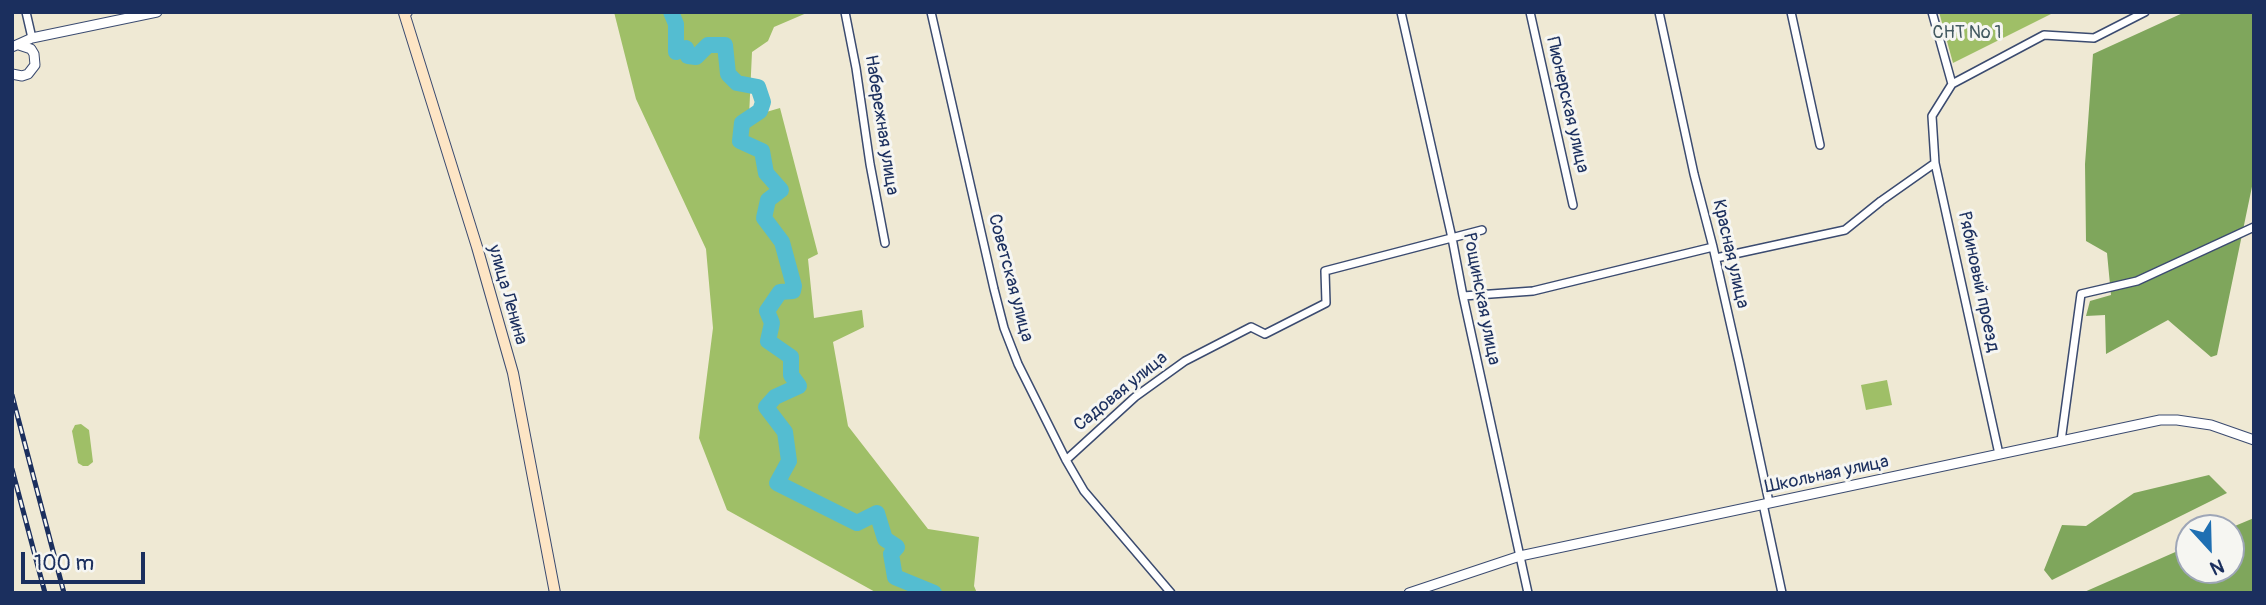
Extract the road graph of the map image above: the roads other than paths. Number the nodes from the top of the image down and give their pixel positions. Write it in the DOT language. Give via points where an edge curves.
graph roads {
  1 [pos="26,12"];
  2 [pos="157,12"];
  3 [pos="845,12"];
  4 [pos="931,12"];
  5 [pos="1401,12"];
  6 [pos="1530,12"];
  7 [pos="1659,12"];
  8 [pos="1791,12"];
  9 [pos="1932,12"];
  10 [pos="2145,12"];
  11 [pos="405,13"];
  12 [pos="44,36"];
  13 [pos="32,38"];
  14 [pos="16,46"];
  15 [pos="34,54"];
  16 [pos="12,74"];
  17 [pos="1952,84"];
  18 [pos="1820,145"];
  19 [pos="1936,163"];
  20 [pos="1573,205"];
  21 [pos="2254,226"];
  22 [pos="1482,230"];
  23 [pos="1452,238"];
  24 [pos="885,243"];
  25 [pos="1713,247"];
  26 [pos="1716,258"];
  27 [pos="1463,296"];
  28 [pos="2254,440"];
  29 [pos="2061,441"];
  30 [pos="1999,454"];
  31 [pos="1066,460"];
  32 [pos="1766,503"];
  33 [pos="1520,556"];
  34 [pos="555,593"];
  35 [pos="1171,593"];
  36 [pos="1409,593"];
  37 [pos="1528,593"];
  38 [pos="1782,593"];
  1 -- 13 [label="street"];
  2 -- 12 [label="street"];
  3 -- 24 [label="street, Набережная улица"];
  4 -- 31 [label="street, Советская улица" via="1004,328"];
  5 -- 23 [label="street, Рощинская улица"];
  6 -- 20 [label="street, Пионерская улица"];
  7 -- 25 [label="street, Красная улица"];
  8 -- 18 [label="street"];
  9 -- 17 [label="street"];
  10 -- 17 [label="street" via="2094,38 2044,35"];
  11 -- 34 [label="main road, улица Ленина" via="513,373"];
  12 -- 13 [label="street"];
  12 -- 15 [label="street"];
  13 -- 14 [label="street"];
  14 -- 15 [label="street" via="26,46"];
  15 -- 16 [label="street" via="28,74"];
  17 -- 19 [label="street, Рябиновый проезд" via="1932,116"];
  19 -- 26 [label="street" via="1845,230"];
  19 -- 30 [label="street, Рябиновый проезд"];
  21 -- 29 [label="street" via="2137,281 2081,294"];
  22 -- 23 [label="street, Садовая улица"];
  23 -- 27 [label="street, Рощинская улица"];
  23 -- 31 [label="street, Садовая улица" via="1325,271 1326,303 1265,334 1251,327 1185,361 1135,397"];
  25 -- 26 [label="street, Красная улица"];
  25 -- 27 [label="street" via="1533,290"];
  26 -- 32 [label="street, Красная улица"];
  27 -- 33 [label="street, Рощинская улица"];
  28 -- 29 [label="street, Школьная улица" via="2211,425 2177,420"];
  29 -- 30 [label="street, Школьная улица"];
  30 -- 32 [label="street, Школьная улица"];
  31 -- 35 [label="street, Советская улица" via="1084,491"];
  32 -- 33 [label="street, Школьная улица"];
  32 -- 38 [label="street, Красная улица"];
  33 -- 36 [label="street, Школьная улица"];
  33 -- 37 [label="street, Рощинская улица"];
}
